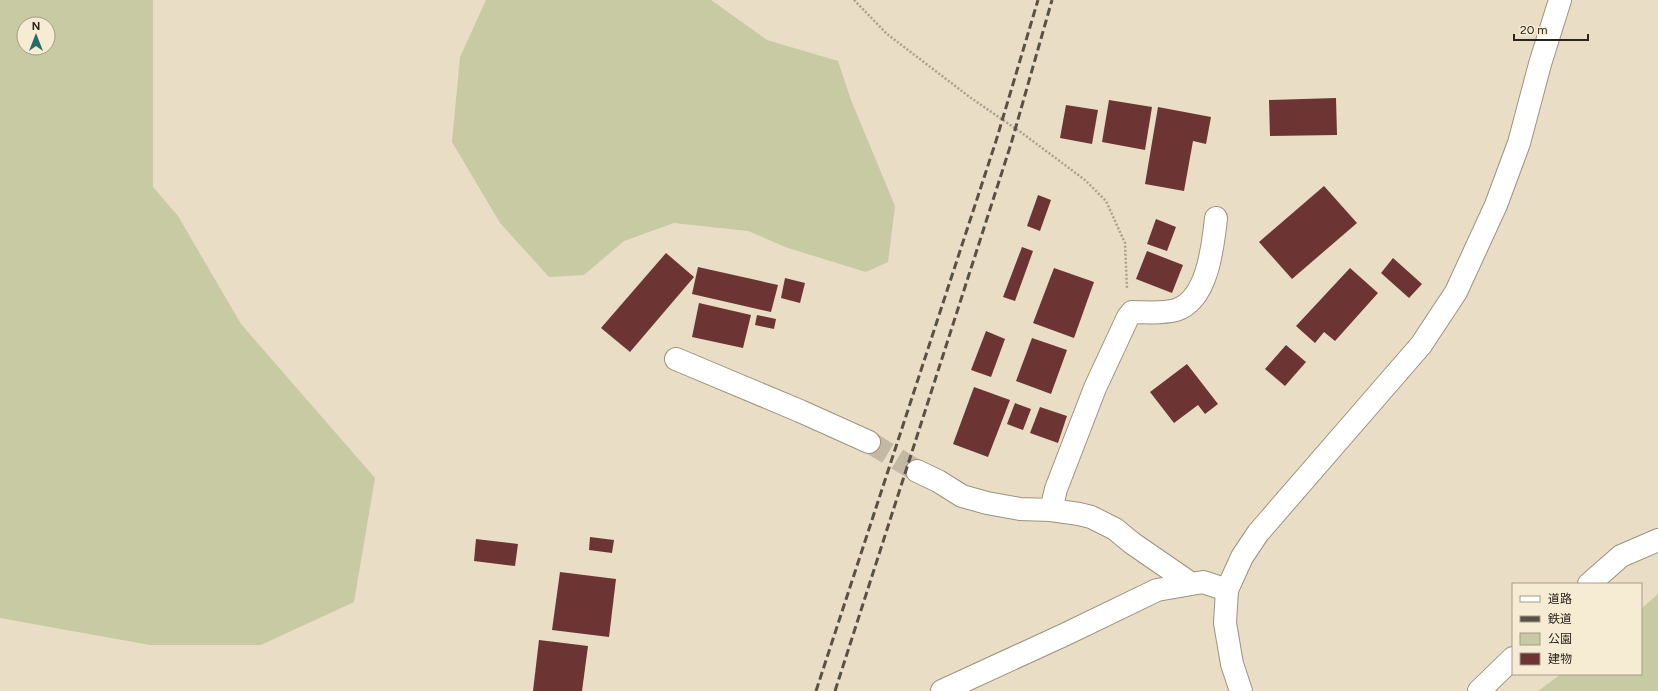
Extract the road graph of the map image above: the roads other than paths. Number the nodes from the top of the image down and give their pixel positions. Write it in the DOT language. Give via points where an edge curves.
graph roads {
  1 [pos="1560,0"];
  2 [pos="1216,218"];
  3 [pos="676,360"];
  4 [pos="869,442"];
  5 [pos="917,471"];
  6 [pos="1051,510"];
  7 [pos="1658,540"];
  8 [pos="1589,583"];
  9 [pos="1190,584"];
  10 [pos="1227,590"];
  11 [pos="1512,659"];
  12 [pos="942,691"];
  13 [pos="1241,691"];
  14 [pos="1479,691"];
  1 -- 10 [label="street" via="1519,143 1496,205 1456,292 1421,345 1258,533 1242,557"];
  2 -- 6 [label="street" via="1210,259 1203,282 1190,300 1176,310 1132,312 1128,317 1095,388 1056,489"];
  3 -- 4 [label="street"];
  5 -- 6 [label="street" via="968,498 1020,509"];
  6 -- 9 [label="street" via="1085,516 1115,529"];
  7 -- 8 [label="street" via="1621,556"];
  9 -- 10 [label="street" via="1203,582"];
  9 -- 12 [label="street" via="1143,595 1066,634"];
  10 -- 13 [label="street" via="1226,623 1232,664"];
  11 -- 14 [label="street"];
}
